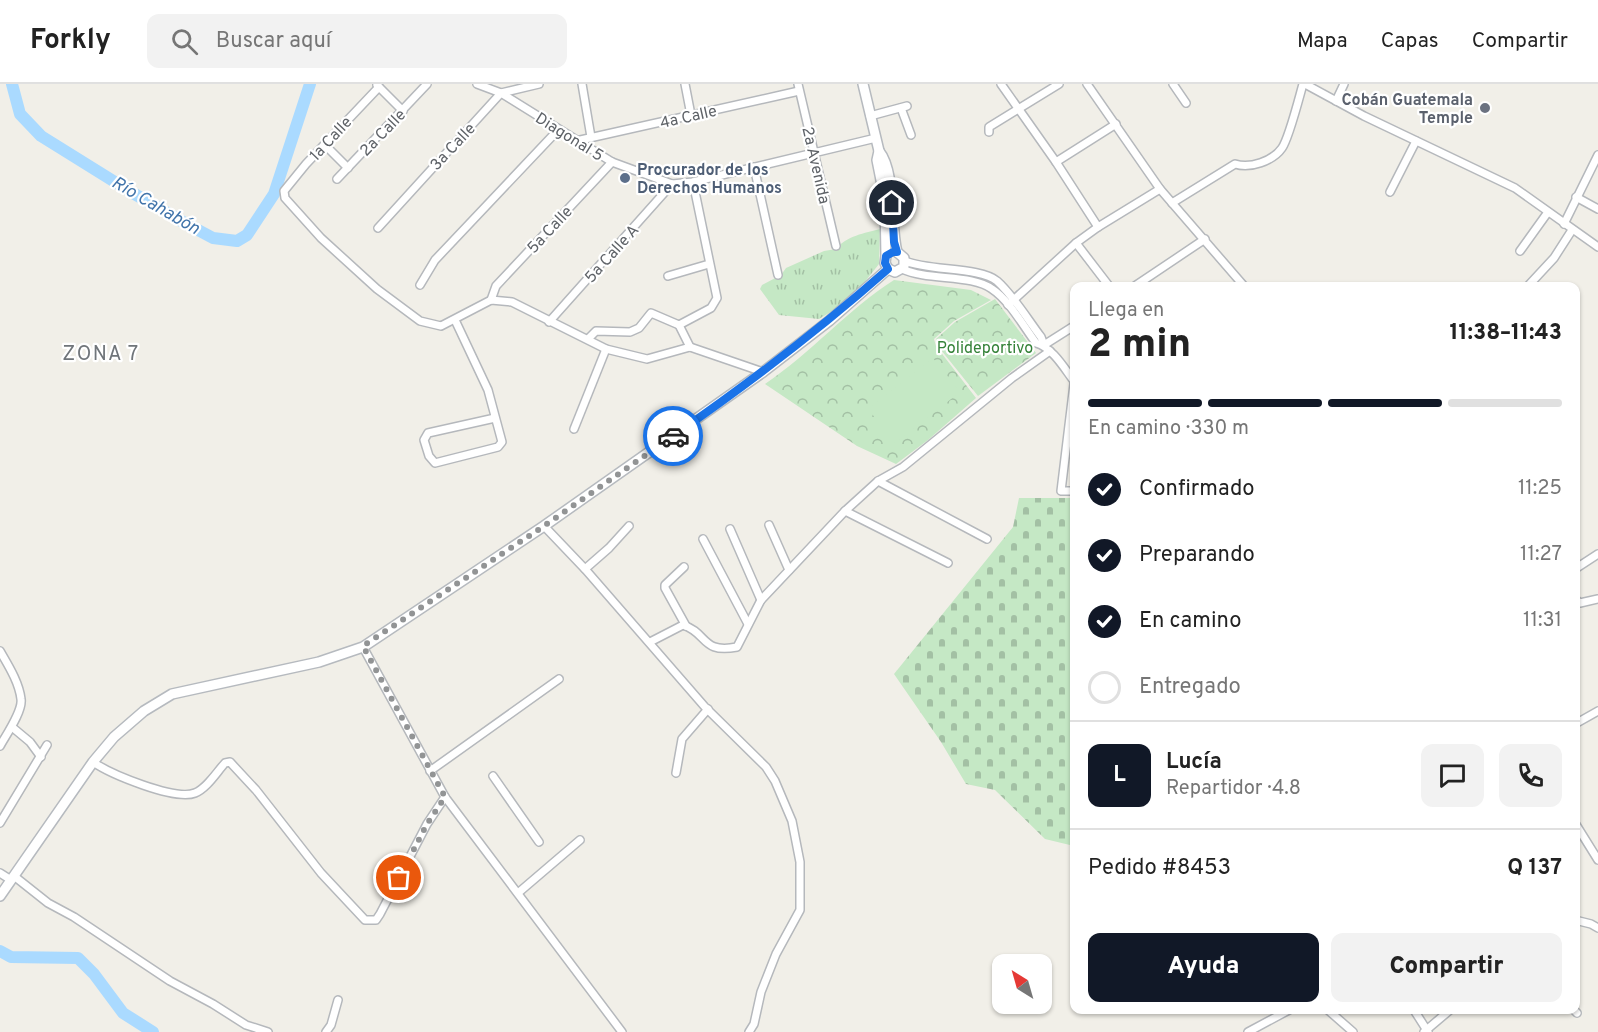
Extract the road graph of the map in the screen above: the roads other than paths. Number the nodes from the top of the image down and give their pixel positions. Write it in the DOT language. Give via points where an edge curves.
graph roads {
  1 [pos="427,84"];
  2 [pos="477,84"];
  3 [pos="539,84"];
  4 [pos="582,84"];
  5 [pos="685,84"];
  6 [pos="863,84"];
  7 [pos="1001,84"];
  8 [pos="1059,84"];
  9 [pos="1088,84"];
  10 [pos="1173,84"];
  11 [pos="1304,84"];
  12 [pos="1344,84"];
  13 [pos="377,86"];
  14 [pos="798,87"];
  15 [pos="501,93"];
  16 [pos="1336,101"];
  17 [pos="1186,103"];
  18 [pos="1019,108"];
  19 [pos="403,111"];
  20 [pos="691,115"];
  21 [pos="870,116"];
  22 [pos="1116,124"];
  23 [pos="558,129"];
  24 [pos="989,132"];
  25 [pos="911,135"];
  26 [pos="591,137"];
  27 [pos="876,138"];
  28 [pos="576,141"];
  29 [pos="1416,141"];
  30 [pos="325,145"];
  31 [pos="879,151"];
  32 [pos="814,153"];
  33 [pos="1598,154"];
  34 [pos="612,162"];
  35 [pos="1056,162"];
  36 [pos="1596,164"];
  37 [pos="753,167"];
  38 [pos="348,168"];
  39 [pos="337,179"];
  40 [pos="693,182"];
  41 [pos="672,184"];
  42 [pos="1161,189"];
  43 [pos="1390,192"];
  44 [pos="1576,197"];
  45 [pos="1172,203"];
  46 [pos="1598,209"];
  47 [pos="1548,212"];
  48 [pos="1564,224"];
  49 [pos="1098,227"];
  50 [pos="378,228"];
  51 [pos="1572,230"];
  52 [pos="1205,239"];
  53 [pos="1076,243"];
  54 [pos="836,246"];
  55 [pos="1598,247"];
  56 [pos="1520,251"];
  57 [pos="897,252"];
  58 [pos="886,256"];
  59 [pos="709,264"];
  60 [pos="903,265"];
  61 [pos="888,269"];
  62 [pos="778,275"];
  63 [pos="668,276"];
  64 [pos="1106,282"];
  65 [pos="1141,282"];
  66 [pos="1241,282"];
  67 [pos="1532,282"];
  68 [pos="420,285"];
  69 [pos="491,300"];
  70 [pos="1010,303"];
  71 [pos="455,320"];
  72 [pos="549,322"];
  73 [pos="679,325"];
  74 [pos="1070,329"];
  75 [pos="588,339"];
  76 [pos="690,347"];
  77 [pos="1047,348"];
  78 [pos="606,349"];
  79 [pos="763,372"];
  80 [pos="1070,378"];
  81 [pos="1070,416"];
  82 [pos="495,418"];
  83 [pos="573,429"];
  84 [pos="878,481"];
  85 [pos="1070,491"];
  86 [pos="845,511"];
  87 [pos="769,525"];
  88 [pos="544,526"];
  89 [pos="629,526"];
  90 [pos="730,529"];
  91 [pos="703,539"];
  92 [pos="987,540"];
  93 [pos="1598,554"];
  94 [pos="948,563"];
  95 [pos="1580,566"];
  96 [pos="684,567"];
  97 [pos="585,569"];
  98 [pos="789,570"];
  99 [pos="1598,599"];
  100 [pos="761,600"];
  101 [pos="1580,603"];
  102 [pos="748,624"];
  103 [pos="686,626"];
  104 [pos="650,642"];
  105 [pos="363,646"];
  106 [pos="0,651"];
  107 [pos="559,679"];
  108 [pos="708,709"];
  109 [pos="1598,711"];
  110 [pos="1580,721"];
  111 [pos="12,727"];
  112 [pos="47,745"];
  113 [pos="0,746"];
  114 [pos="41,757"];
  115 [pos="93,762"];
  116 [pos="430,771"];
  117 [pos="676,773"];
  118 [pos="494,776"];
  119 [pos="445,797"];
  120 [pos="0,823"];
  121 [pos="1580,831"];
  122 [pos="580,840"];
  123 [pos="539,842"];
  124 [pos="1598,860"];
  125 [pos="0,873"];
  126 [pos="12,878"];
  127 [pos="2,891"];
  128 [pos="518,892"];
  129 [pos="1580,921"];
  130 [pos="1598,928"];
  131 [pos="338,1000"];
  132 [pos="1282,1014"];
  133 [pos="1333,1014"];
  134 [pos="1416,1014"];
  135 [pos="1445,1014"];
  136 [pos="1426,1031"];
  137 [pos="268,1032"];
  138 [pos="326,1032"];
  139 [pos="622,1032"];
  140 [pos="749,1032"];
  141 [pos="1248,1032"];
  142 [pos="1353,1032"];
  1 -- 19 [label="street, 2a Calle"];
  2 -- 15 [label="street, Diagonal 5"];
  3 -- 15 [label="street"];
  4 -- 26 [label="street"];
  5 -- 20 [label="street"];
  6 -- 21 [label="main road"];
  7 -- 18 [label="street"];
  8 -- 18 [label="street"];
  9 -- 22 [label="street"];
  10 -- 17 [label="street"];
  11 -- 16 [label="street"];
  11 -- 45 [label="street" via="1283,147 1271,158 1258,164 1235,164"];
  12 -- 16 [label="street"];
  13 -- 19 [label="street"];
  13 -- 30 [label="street, 1a Calle"];
  14 -- 20 [label="street, 4a Calle"];
  14 -- 32 [label="street, 2a Avenida"];
  15 -- 23 [label="street, Diagonal 5"];
  15 -- 50 [label="street, 3a Calle"];
  16 -- 29 [label="street"];
  18 -- 24 [label="street" via="989,127"];
  18 -- 35 [label="street"];
  19 -- 38 [label="street, 2a Calle"];
  20 -- 26 [label="street, 4a Calle"];
  21 -- 25 [label="street" via="904,107"];
  21 -- 27 [label="main road"];
  22 -- 35 [label="street"];
  22 -- 42 [label="street"];
  23 -- 28 [label="street, Diagonal 5"];
  23 -- 68 [label="street" via="435,260"];
  26 -- 28 [label="street, 4a Calle"];
  27 -- 31 [label="main road"];
  27 -- 32 [label="street, Diagonal 5"];
  28 -- 34 [label="street, Diagonal 5"];
  29 -- 43 [label="street"];
  29 -- 47 [label="street" via="1515,188"];
  30 -- 38 [label="street"];
  30 -- 71 [label="street, 1a Calle" via="284,191 285,198 321,238 377,289 420,321 441,326"];
  31 -- 57 [label="main road" via="884,158"];
  31 -- 58 [label="main road"];
  32 -- 37 [label="street, Diagonal 5"];
  32 -- 54 [label="street, 2a Avenida"];
  33 -- 36 [label="street"];
  34 -- 41 [label="street, Diagonal 5"];
  34 -- 69 [label="street, 5a Calle" via="496,286"];
  35 -- 49 [label="street"];
  36 -- 44 [label="street"];
  37 -- 40 [label="street, Diagonal 5"];
  37 -- 62 [label="street"];
  38 -- 39 [label="street, 2a Calle"];
  40 -- 41 [label="street, Diagonal 5"];
  40 -- 59 [label="street"];
  41 -- 72 [label="street, 5a Calle A"];
  42 -- 45 [label="street"];
  42 -- 49 [label="street"];
  44 -- 46 [label="street"];
  44 -- 48 [label="street"];
  45 -- 52 [label="street"];
  47 -- 48 [label="street"];
  47 -- 56 [label="street"];
  48 -- 51 [label="street"];
  49 -- 53 [label="street"];
  51 -- 55 [label="street"];
  51 -- 67 [label="street"];
  52 -- 65 [label="street"];
  52 -- 66 [label="street"];
  53 -- 64 [label="street"];
  53 -- 70 [label="street"];
  57 -- 58 [label="main road"];
  57 -- 60 [label="main road" via="903,255"];
  58 -- 61 [label="main road"];
  59 -- 63 [label="street"];
  59 -- 73 [label="street" via="715,304"];
  60 -- 61 [label="main road" via="895,272"];
  60 -- 70 [label="street" via="913,274 984,285"];
  61 -- 79 [label="main road"];
  69 -- 71 [label="street"];
  69 -- 72 [label="street" via="512,302"];
  70 -- 77 [label="street"];
  71 -- 82 [label="street" via="488,390"];
  72 -- 75 [label="street"];
  73 -- 75 [label="street" via="651,313 639,328 630,332 597,331"];
  73 -- 76 [label="street"];
  74 -- 77 [label="street"];
  75 -- 78 [label="street"];
  76 -- 78 [label="street" via="647,359"];
  76 -- 79 [label="street"];
  77 -- 80 [label="street"];
  77 -- 84 [label="street" via="903,468"];
  78 -- 83 [label="street"];
  79 -- 88 [label="main road"];
  81 -- 85 [label="street" via="1061,491"];
  82 -- 82 [label="street" via="502,442 498,447 435,463 431,460 424,440 428,433"];
  84 -- 86 [label="street"];
  84 -- 92 [label="street"];
  86 -- 94 [label="street"];
  86 -- 98 [label="street"];
  87 -- 98 [label="street"];
  88 -- 97 [label="street"];
  88 -- 105 [label="main road"];
  89 -- 97 [label="street"];
  90 -- 100 [label="street"];
  91 -- 102 [label="street"];
  93 -- 95 [label="street"];
  96 -- 103 [label="street" via="665,588"];
  97 -- 104 [label="street"];
  98 -- 100 [label="street"];
  99 -- 101 [label="street"];
  100 -- 102 [label="street"];
  102 -- 103 [label="street" via="737,647 726,649 708,645"];
  103 -- 104 [label="street"];
  104 -- 108 [label="street"];
  105 -- 115 [label="main road" via="319,662 172,694 144,711"];
  105 -- 116 [label="street"];
  106 -- 111 [label="street" via="21,700"];
  107 -- 116 [label="street"];
  108 -- 117 [label="street" via="682,739"];
  108 -- 140 [label="street" via="776,781 792,821 800,862 800,910 776,954"];
  109 -- 110 [label="street"];
  111 -- 113 [label="street"];
  111 -- 114 [label="street"];
  112 -- 114 [label="street"];
  114 -- 120 [label="street"];
  115 -- 119 [label="street" via="123,778 184,795 198,792 230,762 364,920 376,920 380,914"];
  115 -- 126 [label="main road"];
  116 -- 119 [label="street"];
  118 -- 123 [label="street"];
  119 -- 128 [label="street"];
  121 -- 124 [label="street"];
  122 -- 128 [label="street"];
  125 -- 126 [label="street"];
  126 -- 127 [label="main road"];
  126 -- 137 [label="street" via="170,981 246,1024"];
  128 -- 139 [label="street"];
  129 -- 130 [label="street"];
  131 -- 138 [label="street"];
  132 -- 141 [label="street"];
  133 -- 142 [label="street"];
  134 -- 136 [label="street"];
  135 -- 136 [label="street"];
}
